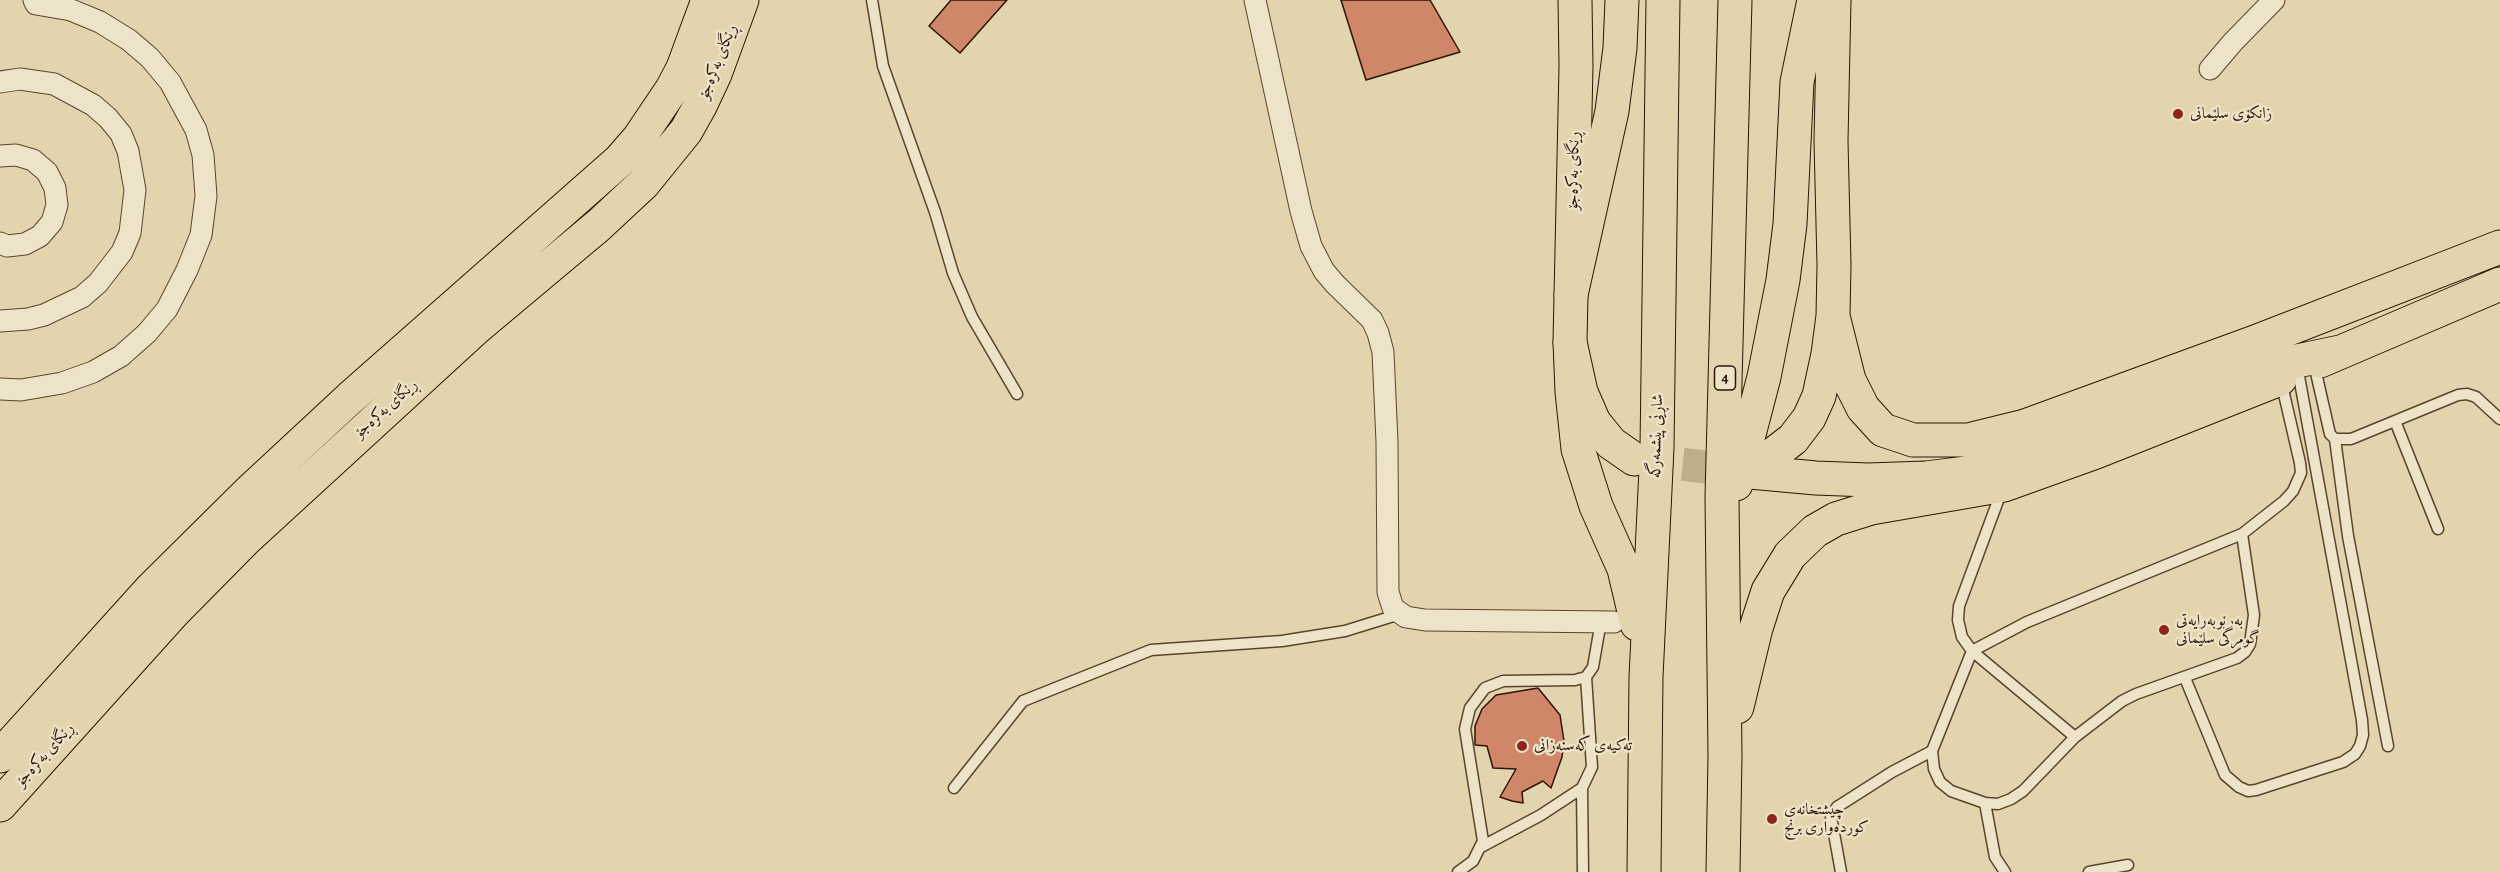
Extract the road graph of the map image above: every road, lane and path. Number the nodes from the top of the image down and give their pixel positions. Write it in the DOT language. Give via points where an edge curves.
graph roads {
  1 [pos="34,0"];
  2 [pos="708,0"];
  3 [pos="742,0"];
  4 [pos="872,0"];
  5 [pos="1255,0"];
  6 [pos="1575,0"];
  7 [pos="1622,0"];
  8 [pos="1663,0"];
  9 [pos="1736,0"];
  10 [pos="1814,0"];
  11 [pos="1834,0"];
  12 [pos="2274,0"];
  13 [pos="2210,69"];
  14 [pos="0,82"];
  15 [pos="0,156"];
  16 [pos="0,243"];
  17 [pos="2500,247"];
  18 [pos="2500,284"];
  19 [pos="1571,295"];
  20 [pos="1833,316"];
  21 [pos="0,321"];
  22 [pos="1570,342"];
  23 [pos="2308,367"];
  24 [pos="0,389"];
  25 [pos="1017,394"];
  26 [pos="2500,419"];
  27 [pos="2395,421"];
  28 [pos="2334,439"];
  29 [pos="1634,459"];
  30 [pos="2004,485"];
  31 [pos="2438,529"];
  32 [pos="2242,534"];
  33 [pos="1724,542"];
  34 [pos="1400,614"];
  35 [pos="1608,622"];
  36 [pos="1972,651"];
  37 [pos="1646,676"];
  38 [pos="1586,677"];
  39 [pos="2185,678"];
  40 [pos="2075,737"];
  41 [pos="2388,746"];
  42 [pos="1932,751"];
  43 [pos="1725,755"];
  44 [pos="0,756"];
  45 [pos="954,788"];
  46 [pos="1582,788"];
  47 [pos="1985,802"];
  48 [pos="0,805"];
  49 [pos="1481,847"];
  50 [pos="2128,865"];
  51 [pos="1458,872"];
  52 [pos="1583,872"];
  53 [pos="1644,872"];
  54 [pos="1723,872"];
  55 [pos="1841,872"];
  56 [pos="2005,872"];
  57 [pos="2089,872"];
  1 -- 24 [label="street" via="36,4 71,10 100,22 150,58 170,82 196,130 203,155 206,196 201,235 187,270 167,309 147,333 121,356 93,372 62,383 21,390"];
  2 -- 44 [label="main road, ڕێگای بەکرەجۆ" via="672,89 618,161 252,489 150,591"];
  3 -- 48 [label="main road, ڕێگای بەکرەجۆ" via="700,106 686,131 643,184 476,328 247,538 173,613"];
  4 -- 25 [label="lane" via="883,66 953,273"];
  5 -- 34 [label="street" via="1311,246 1324,271 1372,320 1383,352 1388,592 1393,608"];
  6 -- 19 [label="main road, ڕێگای بەکرەجۆ"];
  7 -- 19 [label="main road" via="1612,111"];
  8 -- 37 [label="main road, شاڕێی پێشمەرگە" via="1657,448"];
  9 -- 33 [label="main road, 4" via="1725,336"];
  10 -- 33 [label="main road" via="1797,82 1790,224 1783,280"];
  11 -- 20 [label="main road"];
  12 -- 13 [label="street"];
  14 -- 21 [label="street" via="20,79 54,84 93,105 121,134 135,190 132,222 123,252 98,283 82,297 44,315"];
  15 -- 16 [label="street" via="33,160 47,172 55,188 57,205 52,222 40,236 25,244"];
  17 -- 20 [label="main road" via="2036,422 1959,441 1913,440 1883,430 1872,420 1849,380"];
  18 -- 23 [label="main road"];
  19 -- 22 [label="main road, ڕێگای بەکرەجۆ"];
  20 -- 23 [label="main road" via="1824,378 1809,418 1793,439 1750,472 1868,480 1976,472 2028,458 2264,368"];
  22 -- 29 [label="main road" via="1581,392 1594,422 1611,443"];
  22 -- 37 [label="main road" via="1578,449 1596,506 1631,591"];
  23 -- 28 [label="lane"];
  23 -- 30 [label="main road"];
  23 -- 32 [label="lane" via="2301,473 2284,501"];
  23 -- 39 [label="lane" via="2360,709 2360,746 2343,762 2248,791 2225,775"];
  26 -- 27 [label="lane" via="2485,403 2467,394"];
  27 -- 28 [label="lane" via="2350,438"];
  27 -- 31 [label="lane"];
  28 -- 41 [label="lane" via="2348,536"];
  30 -- 36 [label="lane" via="1959,606 1962,637"];
  30 -- 43 [label="main road" via="1871,508 1836,519 1802,542 1783,566 1762,606"];
  32 -- 36 [label="lane" via="2027,622"];
  32 -- 39 [label="lane" via="2254,615 2250,644 2237,658"];
  33 -- 43 [label="main road, 4"];
  34 -- 35 [label="street" via="1425,620"];
  34 -- 45 [label="lane" via="1345,631 1282,641 1151,650 1023,701"];
  35 -- 38 [label="lane"];
  36 -- 40 [label="lane"];
  36 -- 42 [label="lane"];
  37 -- 53 [label="main road, شاڕێی پێشمەرگە"];
  38 -- 46 [label="lane" via="1592,767"];
  38 -- 49 [label="lane" via="1503,681 1485,688 1475,699 1465,729 1484,834"];
  39 -- 40 [label="lane" via="2136,694"];
  40 -- 47 [label="lane" via="2023,791 1998,804"];
  42 -- 47 [label="lane" via="1940,782 1951,791"];
  42 -- 55 [label="lane" via="1837,807 1831,817"];
  43 -- 54 [label="main road, 4"];
  46 -- 49 [label="lane"];
  46 -- 52 [label="lane"];
  47 -- 56 [label="lane" via="1995,857"];
  49 -- 51 [label="lane" via="1473,861"];
  50 -- 57 [label="lane"];
}
